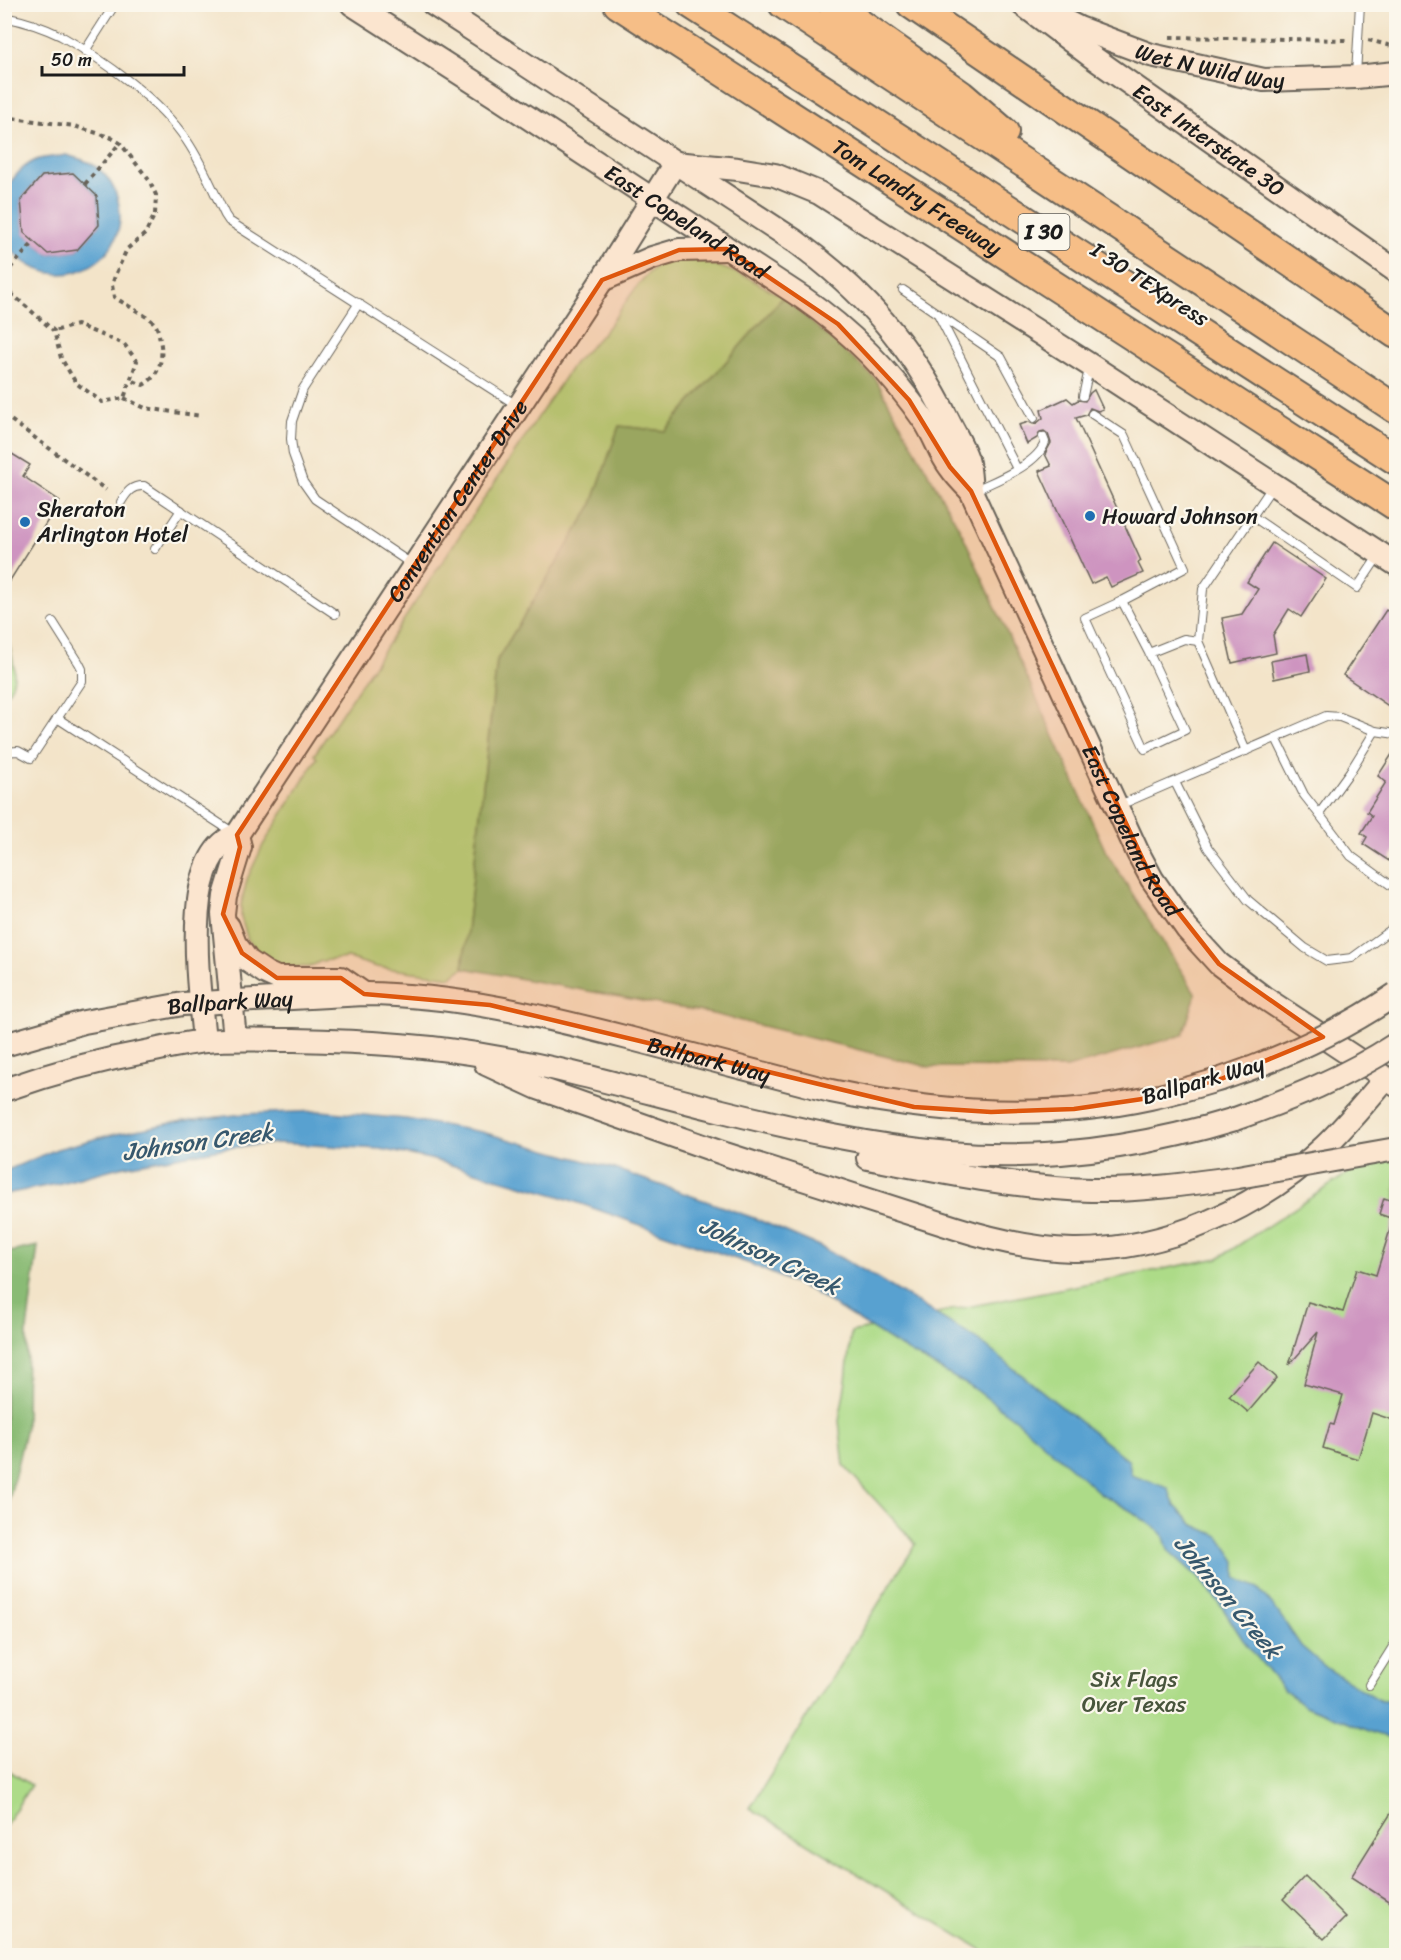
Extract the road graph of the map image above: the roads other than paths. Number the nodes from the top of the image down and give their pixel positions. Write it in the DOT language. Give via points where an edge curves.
graph roads {
  1 [pos="115,4"];
  2 [pos="352,4"];
  3 [pos="433,4"];
  4 [pos="618,4"];
  5 [pos="691,4"];
  6 [pos="722,4"];
  7 [pos="783,4"];
  8 [pos="832,4"];
  9 [pos="911,4"];
  10 [pos="1023,4"];
  11 [pos="1033,4"];
  12 [pos="1360,4"];
  13 [pos="4,17"];
  14 [pos="84,51"];
  15 [pos="1396,73"];
  16 [pos="1356,77"];
  17 [pos="675,163"];
  18 [pos="653,200"];
  19 [pos="1097,212"];
  20 [pos="727,249"];
  21 [pos="1396,272"];
  22 [pos="602,280"];
  23 [pos="903,290"];
  24 [pos="359,303"];
  25 [pos="939,315"];
  26 [pos="1396,334"];
  27 [pos="1090,365"];
  28 [pos="1083,396"];
  29 [pos="519,406"];
  30 [pos="1396,409"];
  31 [pos="1092,414"];
  32 [pos="1034,418"];
  33 [pos="1043,437"];
  34 [pos="1396,444"];
  35 [pos="1396,460"];
  36 [pos="1017,469"];
  37 [pos="1274,485"];
  38 [pos="972,491"];
  39 [pos="121,502"];
  40 [pos="1396,506"];
  41 [pos="181,510"];
  42 [pos="1252,516"];
  43 [pos="155,549"];
  44 [pos="1388,559"];
  45 [pos="414,566"];
  46 [pos="1122,601"];
  47 [pos="335,614"];
  48 [pos="53,622"];
  49 [pos="1198,641"];
  50 [pos="1149,653"];
  51 [pos="57,718"];
  52 [pos="1375,731"];
  53 [pos="1396,734"];
  54 [pos="1276,738"];
  55 [pos="1246,751"];
  56 [pos="4,752"];
  57 [pos="1175,782"];
  58 [pos="1117,807"];
  59 [pos="1318,814"];
  60 [pos="237,835"];
  61 [pos="1396,889"];
  62 [pos="223,914"];
  63 [pos="1396,926"];
  64 [pos="364,994"];
  65 [pos="1396,994"];
  66 [pos="230,1001"];
  67 [pos="201,1004"];
  68 [pos="235,1039"];
  69 [pos="204,1041"];
  70 [pos="1396,1044"];
  71 [pos="4,1045"];
  72 [pos="458,1051"];
  73 [pos="1391,1081"];
  74 [pos="4,1090"];
  75 [pos="718,1110"];
  76 [pos="1396,1149"];
  77 [pos="1396,1642"];
  78 [pos="1369,1685"];
  1 -- 14 [label="lane"];
  2 -- 18 [label="main road, East Copeland Road"];
  3 -- 17 [label="main road, East Copeland Road"];
  4 -- 40 [label="highway, Tom Landry Freeway / I 30"];
  5 -- 35 [label="highway, I 30"];
  6 -- 34 [label="highway, I 30 TEXpress"];
  7 -- 19 [label="highway, I 30 TEXpress"];
  8 -- 19 [label="highway" via="961,95"];
  9 -- 26 [label="highway"];
  10 -- 21 [label="main road, East Interstate 30"];
  11 -- 16 [label="main road, Wet N Wild Way" via="1079,28 1162,58 1264,80"];
  12 -- 16 [label="lane"];
  13 -- 14 [label="lane" via="60,35"];
  14 -- 24 [label="lane" via="132,84 169,118 202,165 229,221"];
  15 -- 16 [label="main road, Wet N Wild Way"];
  17 -- 18 [label="main road, Convention Center Drive"];
  17 -- 27 [label="main road" via="775,175 819,194"];
  17 -- 38 [label="main road, East Copeland Road" via="833,269 886,323 940,404 967,460"];
  18 -- 20 [label="main road, East Copeland Road"];
  18 -- 22 [label="main road, Convention Center Drive"];
  19 -- 30 [label="highway, I 30 TEXpress"];
  20 -- 22 [label="main road" via="679,250"];
  20 -- 38 [label="main road, East Copeland Road" via="820,310 852,337 909,400 950,467"];
  22 -- 29 [label="main road, Convention Center Drive"];
  23 -- 25 [label="lane"];
  24 -- 29 [label="lane"];
  24 -- 45 [label="lane" via="303,389 292,421 293,454 303,482 315,499"];
  25 -- 32 [label="lane" via="1001,357"];
  25 -- 36 [label="lane"];
  27 -- 28 [label="lane"];
  27 -- 37 [label="main road"];
  29 -- 45 [label="main road, Convention Center Drive"];
  31 -- 46 [label="lane" via="1124,435 1185,568"];
  33 -- 36 [label="lane" via="1043,450"];
  36 -- 38 [label="lane"];
  37 -- 42 [label="lane"];
  37 -- 44 [label="main road"];
  38 -- 58 [label="main road, East Copeland Road"];
  39 -- 41 [label="lane" via="131,488 144,486"];
  41 -- 43 [label="lane"];
  41 -- 47 [label="lane"];
  42 -- 44 [label="lane" via="1357,588"];
  42 -- 49 [label="lane" via="1203,589"];
  45 -- 60 [label="main road, Convention Center Drive"];
  46 -- 50 [label="lane"];
  46 -- 50 [label="lane" via="1085,618 1145,749 1185,730"];
  48 -- 51 [label="lane" via="83,675"];
  49 -- 50 [label="lane" via="1184,639"];
  49 -- 55 [label="lane"];
  51 -- 56 [label="lane" via="31,759 18,751"];
  51 -- 60 [label="lane"];
  52 -- 53 [label="lane"];
  52 -- 54 [label="lane" via="1340,717 1326,716"];
  52 -- 59 [label="lane"];
  54 -- 55 [label="lane"];
  54 -- 59 [label="lane" via="1304,795"];
  55 -- 57 [label="lane"];
  57 -- 58 [label="lane"];
  57 -- 63 [label="lane" via="1209,848 1248,900 1305,948 1327,961 1352,958"];
  58 -- 73 [label="main road, East Copeland Road" via="1152,879 1203,948 1239,980"];
  59 -- 61 [label="lane" via="1351,856"];
  60 -- 62 [label="main road, Convention Center Drive" via="240,847"];
  60 -- 67 [label="main road, Convention Center Drive" via="226,839 214,852 199,898"];
  62 -- 64 [label="main road" via="235,944 248,961 266,973 277,978 341,978"];
  62 -- 66 [label="main road, Convention Center Drive"];
  64 -- 65 [label="main road, Ballpark Way, bridge" via="431,996 490,1005 877,1101 991,1112 1108,1105 1221,1079 1319,1039"];
  64 -- 66 [label="main road, Ballpark Way"];
  66 -- 67 [label="main road, Ballpark Way"];
  66 -- 68 [label="main road, Convention Center Drive"];
  67 -- 69 [label="main road, Convention Center Drive"];
  67 -- 71 [label="main road, Ballpark Way" via="113,1016"];
  68 -- 69 [label="main road, Ballpark Way"];
  68 -- 72 [label="main road, Ballpark Way" via="379,1042"];
  69 -- 74 [label="main road, Ballpark Way" via="79,1065"];
  70 -- 75 [label="main road, Ballpark Way, bridge" via="1317,1088 1235,1119 1186,1134 1118,1147 1038,1155 950,1153 886,1146"];
  72 -- 73 [label="main road" via="538,1088 725,1154 982,1236 1074,1250 1158,1238 1212,1221 1260,1197 1323,1148"];
  72 -- 75 [label="main road, Ballpark Way" via="531,1064"];
  75 -- 76 [label="main road, bridge" via="825,1148 1062,1188 1153,1188 1238,1178"];
  77 -- 78 [label="lane"];
}
